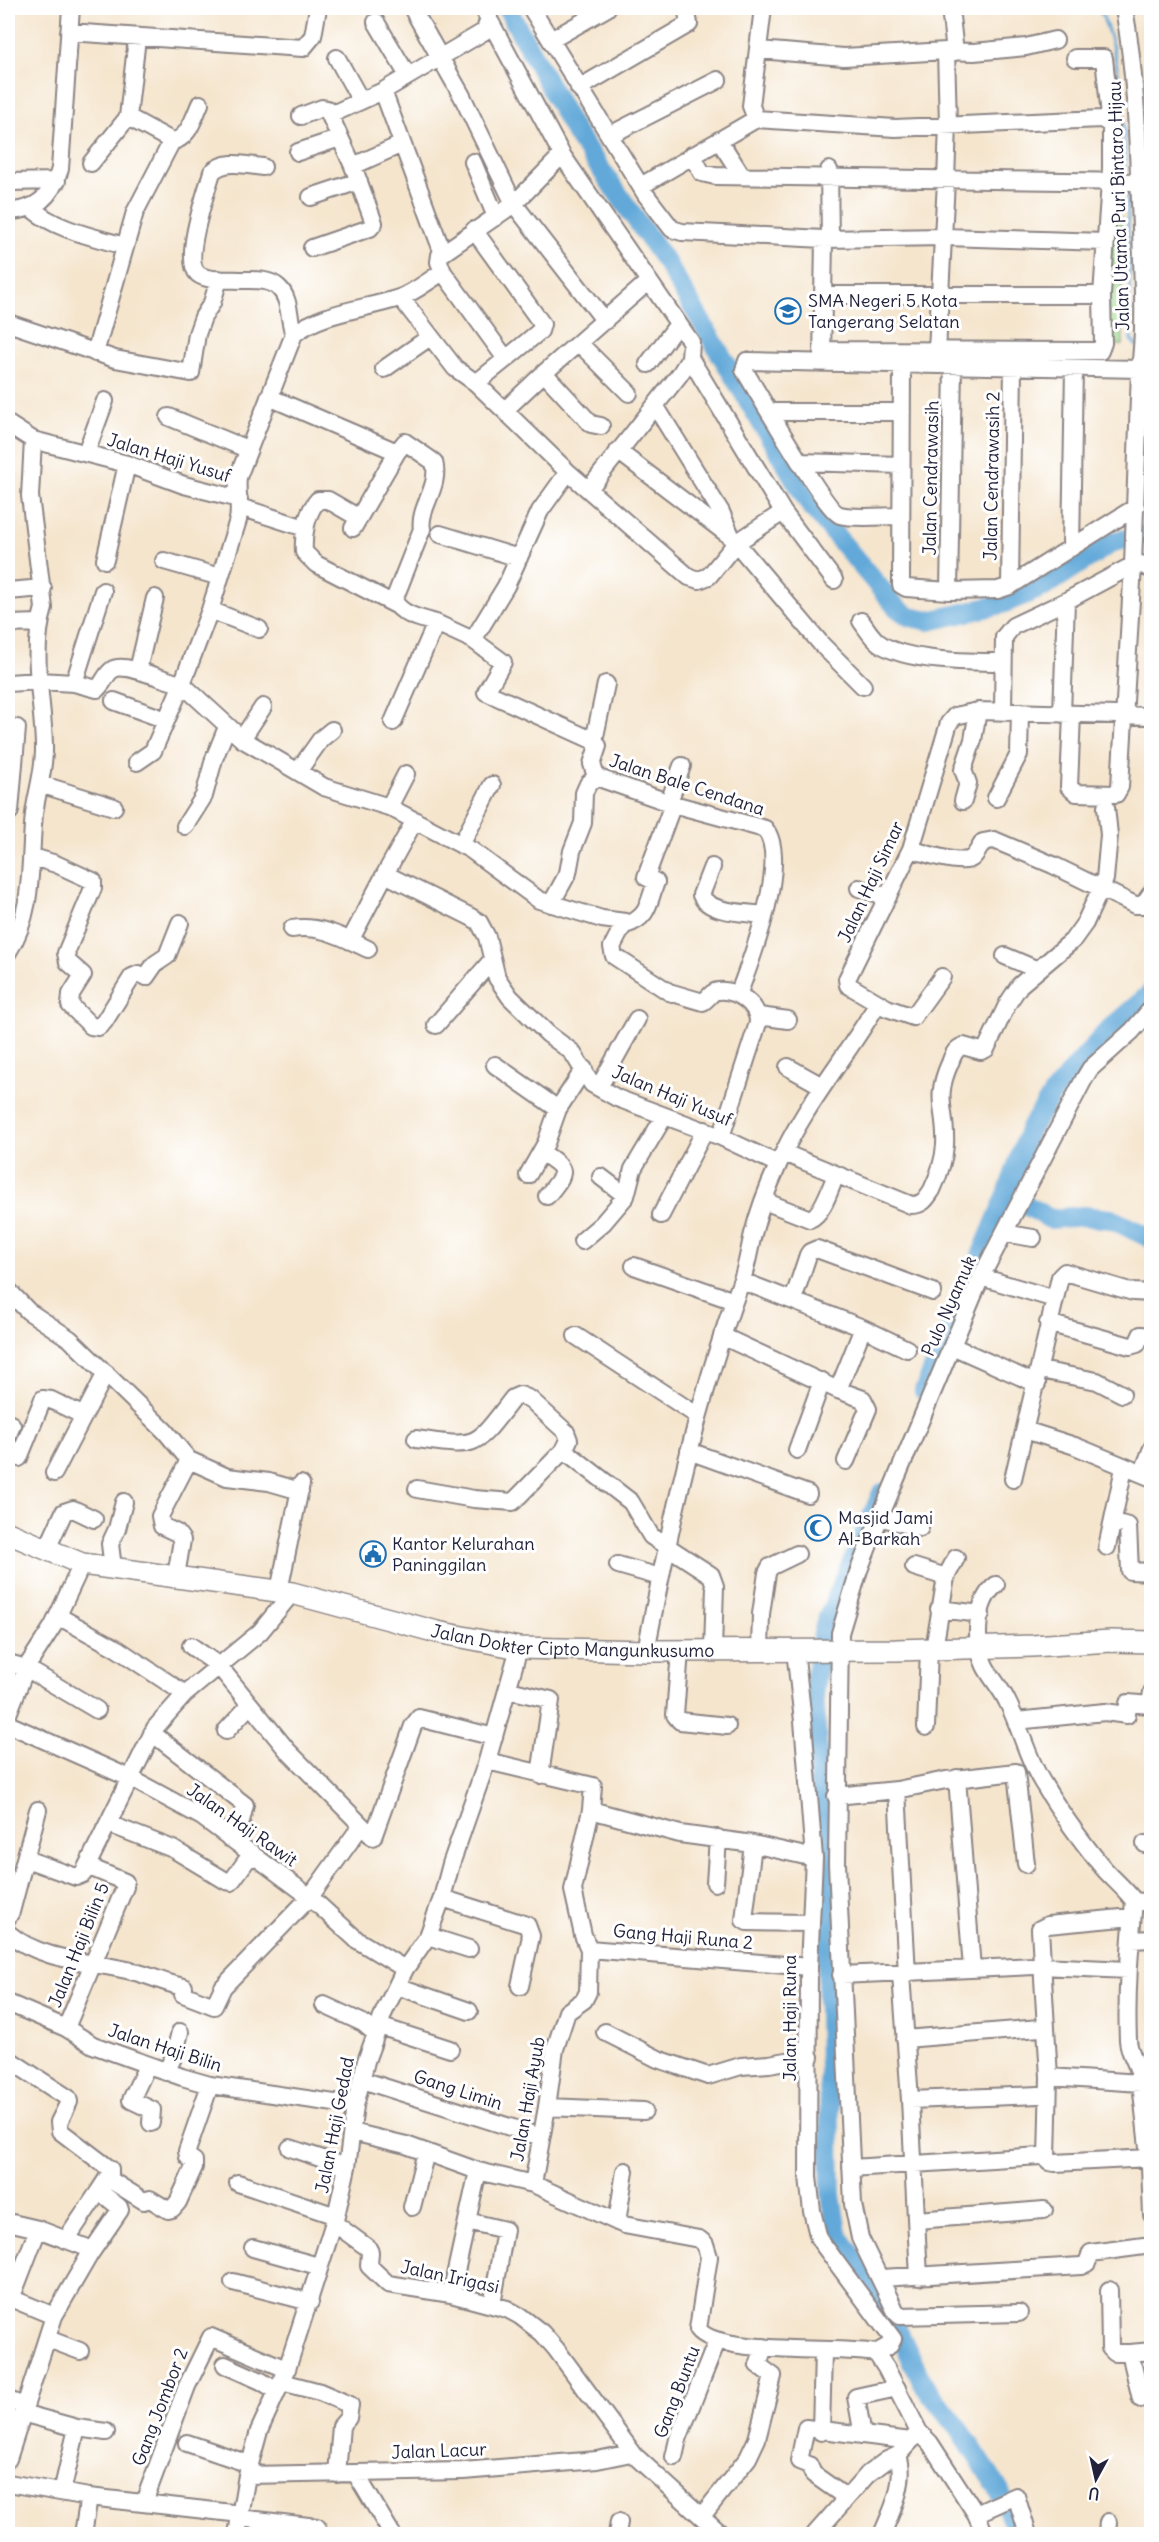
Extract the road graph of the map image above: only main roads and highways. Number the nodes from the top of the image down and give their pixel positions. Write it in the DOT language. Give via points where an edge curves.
graph roads {
  1 [pos="8,1533"];
  2 [pos="1152,1642"];
  1 -- 2 [label="main road, Jalan Dokter Cipto Mangunkusumo" via="82,1564 323,1599 423,1629 519,1648 931,1649"];
}
